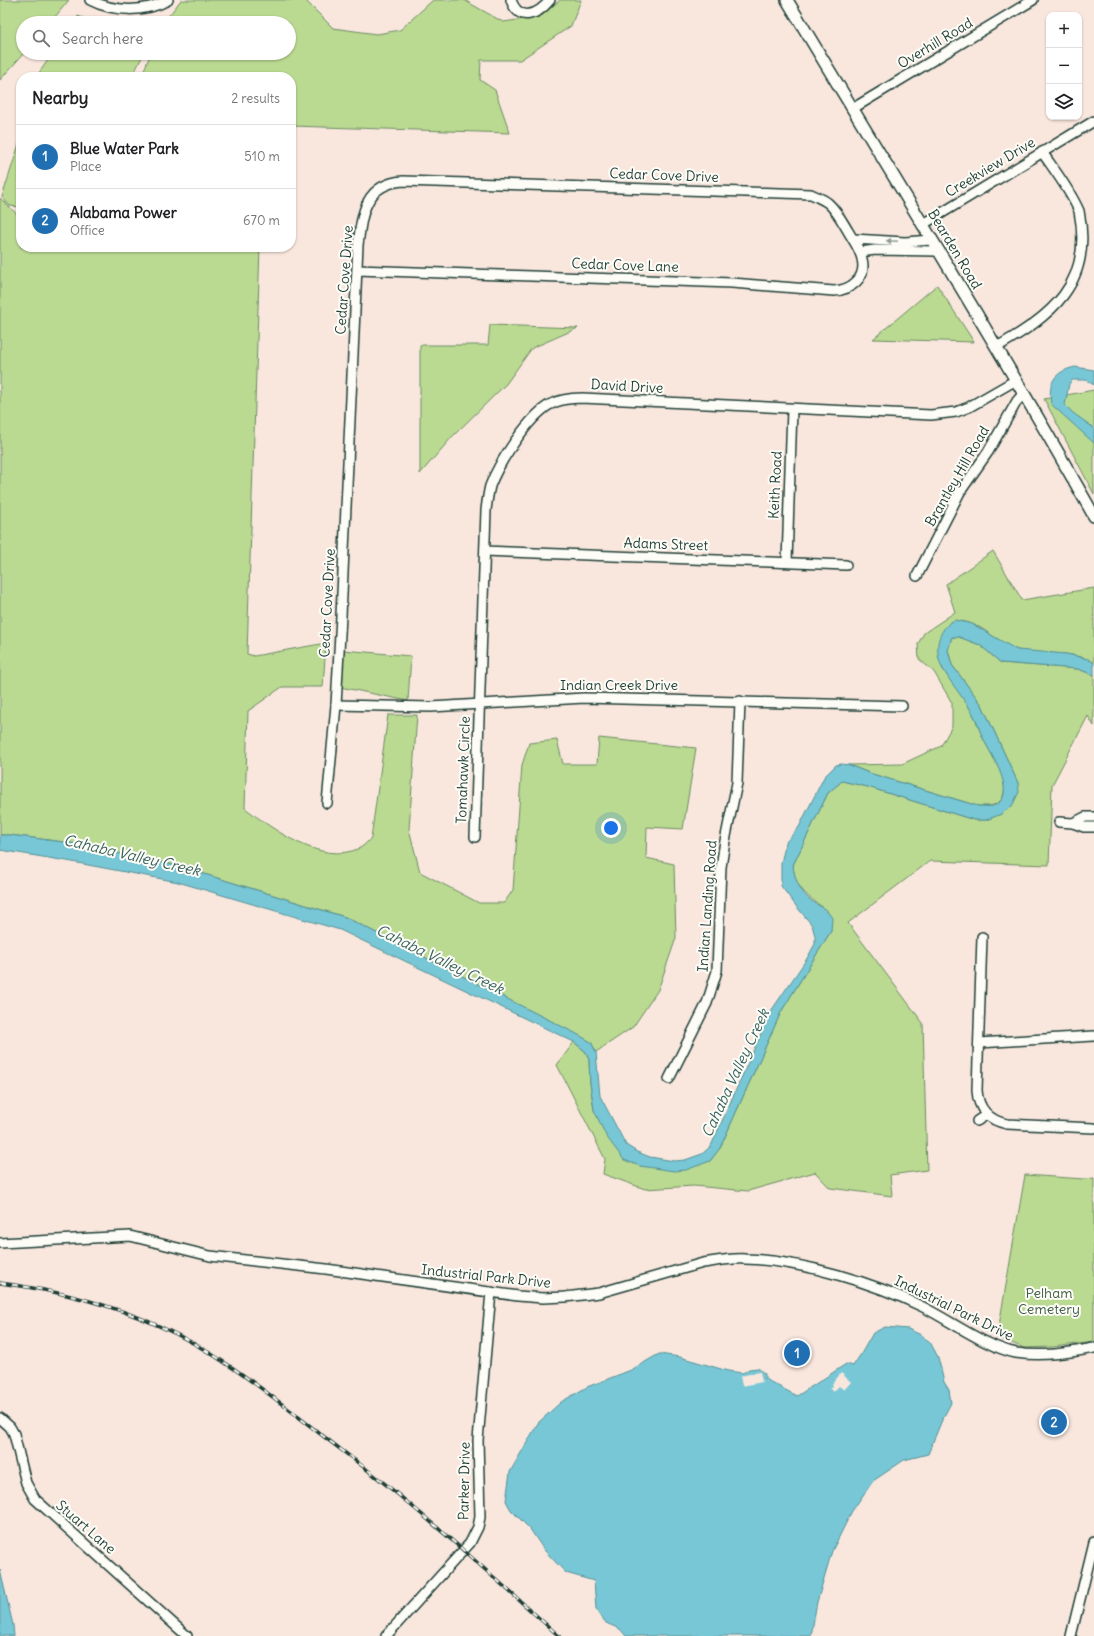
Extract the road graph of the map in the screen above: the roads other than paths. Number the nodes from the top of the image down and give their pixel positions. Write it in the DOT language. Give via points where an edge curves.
graph roads {
  1 [pos="90,0"];
  2 [pos="168,0"];
  3 [pos="511,0"];
  4 [pos="550,0"];
  5 [pos="786,0"];
  6 [pos="1032,0"];
  7 [pos="852,109"];
  8 [pos="1094,121"];
  9 [pos="1042,152"];
  10 [pos="922,225"];
  11 [pos="853,239"];
  12 [pos="931,240"];
  13 [pos="938,250"];
  14 [pos="860,252"];
  15 [pos="357,270"];
  16 [pos="997,347"];
  17 [pos="1016,380"];
  18 [pos="1024,393"];
  19 [pos="792,409"];
  20 [pos="1094,516"];
  21 [pos="485,551"];
  22 [pos="787,562"];
  23 [pos="846,565"];
  24 [pos="917,576"];
  25 [pos="740,701"];
  26 [pos="478,704"];
  27 [pos="336,705"];
  28 [pos="902,706"];
  29 [pos="328,803"];
  30 [pos="1094,817"];
  31 [pos="1059,822"];
  32 [pos="1073,823"];
  33 [pos="1094,827"];
  34 [pos="475,837"];
  35 [pos="982,937"];
  36 [pos="1094,1036"];
  37 [pos="979,1042"];
  38 [pos="669,1079"];
  39 [pos="986,1114"];
  40 [pos="977,1121"];
  41 [pos="1094,1128"];
  42 [pos="0,1243"];
  43 [pos="491,1292"];
  44 [pos="1094,1348"];
  45 [pos="0,1418"];
  46 [pos="1094,1542"];
  47 [pos="187,1636"];
  48 [pos="386,1636"];
  49 [pos="1071,1636"];
  1 -- 2 [label="street" via="110,8 125,9 149,7"];
  3 -- 4 [label="street" via="515,9 529,14 539,11"];
  5 -- 7 [label="street, Bearden Road"];
  6 -- 7 [label="street, Overhill Road"];
  7 -- 10 [label="street, Bearden Road"];
  8 -- 9 [label="street, Creekview Drive"];
  9 -- 10 [label="street, Creekview Drive"];
  9 -- 16 [label="street" via="1079,211 1087,241 1085,267 1080,282 1063,304"];
  10 -- 12 [label="street, Bearden Road"];
  12 -- 11 [label="street, one-way" via="905,242"];
  11 -- 14 [label="street, Cedar Cove Drive"];
  11 -- 15 [label="street, Cedar Cove Drive" via="833,209 822,199 811,194 403,181 382,186 369,199 360,234"];
  12 -- 13 [label="street, Bearden Road"];
  13 -- 14 [label="street"];
  13 -- 16 [label="street, Bearden Road"];
  14 -- 15 [label="street, Cedar Cove Lane" via="863,264 858,281 850,287 834,291 732,283"];
  15 -- 27 [label="street, Cedar Cove Drive"];
  16 -- 17 [label="street, Bearden Road"];
  17 -- 18 [label="street, Bearden Road"];
  17 -- 19 [label="street, David Drive" via="969,407 941,414"];
  18 -- 20 [label="street, Bearden Road"];
  18 -- 24 [label="street, Brantley Hill Road" via="960,492"];
  19 -- 21 [label="street, David Drive" via="582,398 570,398 550,404 532,418 495,473 488,493"];
  19 -- 22 [label="street, Keith Road"];
  21 -- 22 [label="street, Adams Street"];
  21 -- 26 [label="street, David Drive"];
  22 -- 23 [label="street, Adams Street"];
  25 -- 26 [label="street, Indian Creek Drive" via="584,698"];
  25 -- 28 [label="street, Indian Creek Drive"];
  25 -- 38 [label="street, Indian Landing Road" via="737,783 721,867 717,971 707,1003"];
  26 -- 27 [label="street, Indian Creek Drive" via="431,707"];
  26 -- 34 [label="street, Tomahawk Circle"];
  27 -- 29 [label="street, Cedar Cove Drive"];
  30 -- 32 [label="street" via="1085,817"];
  31 -- 32 [label="street"];
  32 -- 33 [label="street"];
  35 -- 37 [label="street"];
  36 -- 37 [label="street"];
  37 -- 39 [label="street" via="977,1098"];
  39 -- 40 [label="street"];
  39 -- 41 [label="street" via="995,1121 1007,1124"];
  42 -- 43 [label="street, Industrial Park Drive" via="130,1236 210,1256"];
  43 -- 44 [label="street, Industrial Park Drive" via="543,1298 584,1296 703,1263 732,1259 758,1260 819,1270 891,1292 924,1307 977,1337 1010,1351 1046,1355"];
  43 -- 48 [label="street, Parker Drive" via="479,1433 478,1527 470,1543"];
  45 -- 47 [label="street, Stuart Lane" via="14,1434 26,1483 35,1499"];
  46 -- 49 [label="street"];
}
